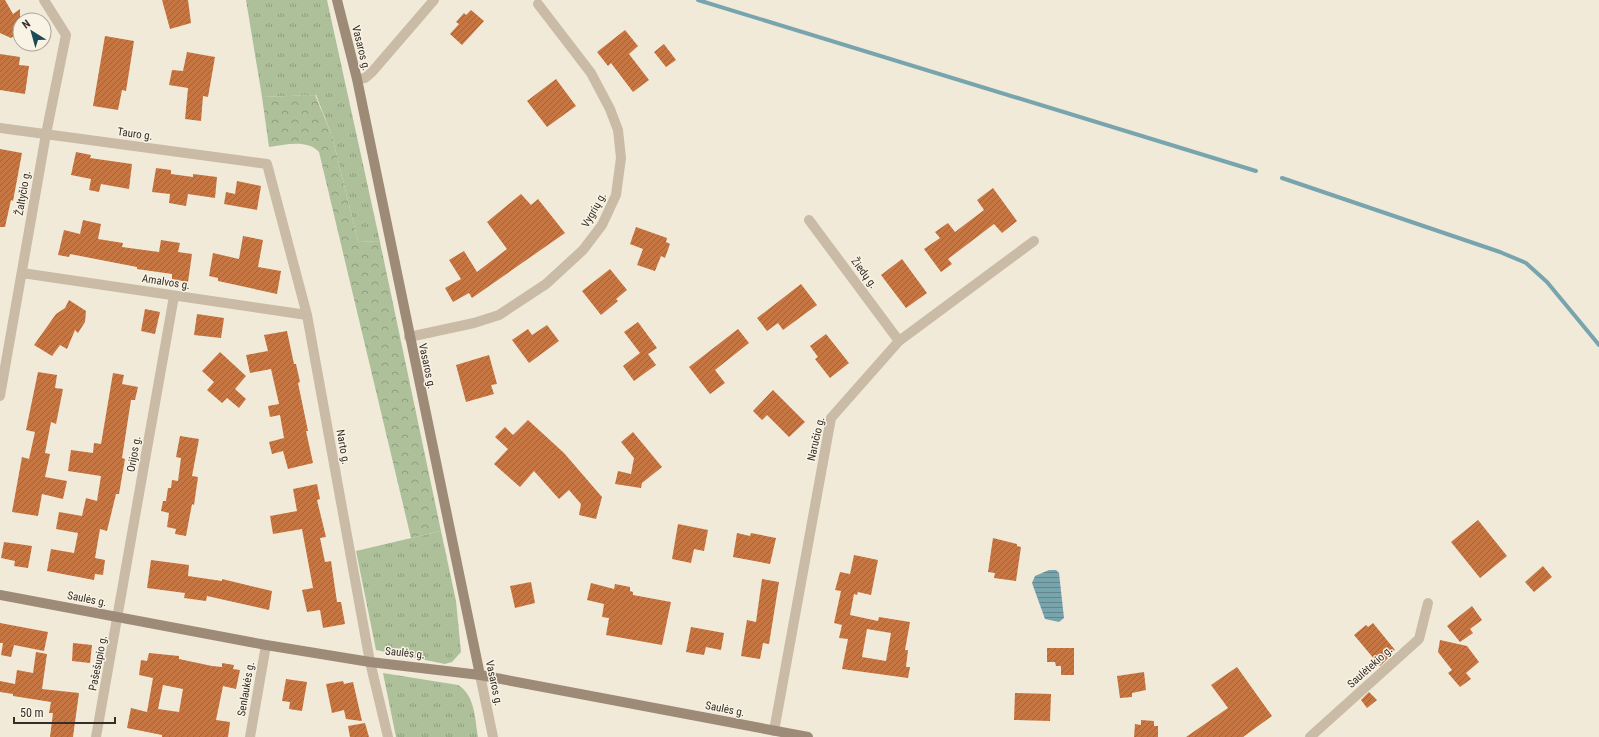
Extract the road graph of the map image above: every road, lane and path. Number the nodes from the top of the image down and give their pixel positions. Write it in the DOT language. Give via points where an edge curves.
graph roads {
  1 [pos="44,0"];
  2 [pos="337,0"];
  3 [pos="434,0"];
  4 [pos="538,4"];
  5 [pos="357,80"];
  6 [pos="0,128"];
  7 [pos="46,134"];
  8 [pos="267,164"];
  9 [pos="809,220"];
  10 [pos="1034,241"];
  11 [pos="22,273"];
  12 [pos="174,296"];
  13 [pos="307,315"];
  14 [pos="409,337"];
  15 [pos="899,341"];
  16 [pos="0,396"];
  17 [pos="0,595"];
  18 [pos="1428,603"];
  19 [pos="119,617"];
  20 [pos="266,645"];
  21 [pos="370,662"];
  22 [pos="480,675"];
  23 [pos="774,731"];
  24 [pos="96,737"];
  25 [pos="250,737"];
  26 [pos="388,737"];
  27 [pos="493,737"];
  28 [pos="808,737"];
  29 [pos="1310,737"];
  1 -- 7 [label="street, Žaltyčio g." via="66,35"];
  2 -- 5 [label="main road, Vasaros g."];
  3 -- 5 [label="street" via="372,72"];
  4 -- 14 [label="street, Vygrių g." via="591,73 610,109 618,130 621,158 616,195 602,225 584,250 546,284 498,315 474,323"];
  5 -- 14 [label="main road, Vasaros g."];
  6 -- 7 [label="street, Tauro g."];
  7 -- 8 [label="street, Tauro g."];
  7 -- 11 [label="street, Žaltyčio g."];
  8 -- 13 [label="street, Narto g."];
  9 -- 15 [label="street, Žiedų g."];
  10 -- 15 [label="street, Naručio g."];
  11 -- 12 [label="street, Amalvos g."];
  11 -- 16 [label="street, Žaltyčio g."];
  12 -- 13 [label="street, Amalvos g."];
  12 -- 19 [label="street, Orijos g."];
  13 -- 21 [label="street, Narto g."];
  14 -- 22 [label="main road, Vasaros g."];
  15 -- 23 [label="street, Naručio g." via="831,418"];
  17 -- 19 [label="main road, Saulės g."];
  18 -- 29 [label="street, Saulėtekio g." via="1419,639"];
  19 -- 20 [label="main road, Saulės g."];
  19 -- 24 [label="street, Pašešupio g."];
  20 -- 21 [label="main road, Saulės g."];
  20 -- 25 [label="street, Senlaukės g."];
  21 -- 22 [label="main road, Saulės g."];
  21 -- 26 [label="street, Narto g."];
  22 -- 23 [label="main road, Saulės g."];
  22 -- 27 [label="street, Vasaros g."];
  23 -- 28 [label="main road, Saulės g."];
}
